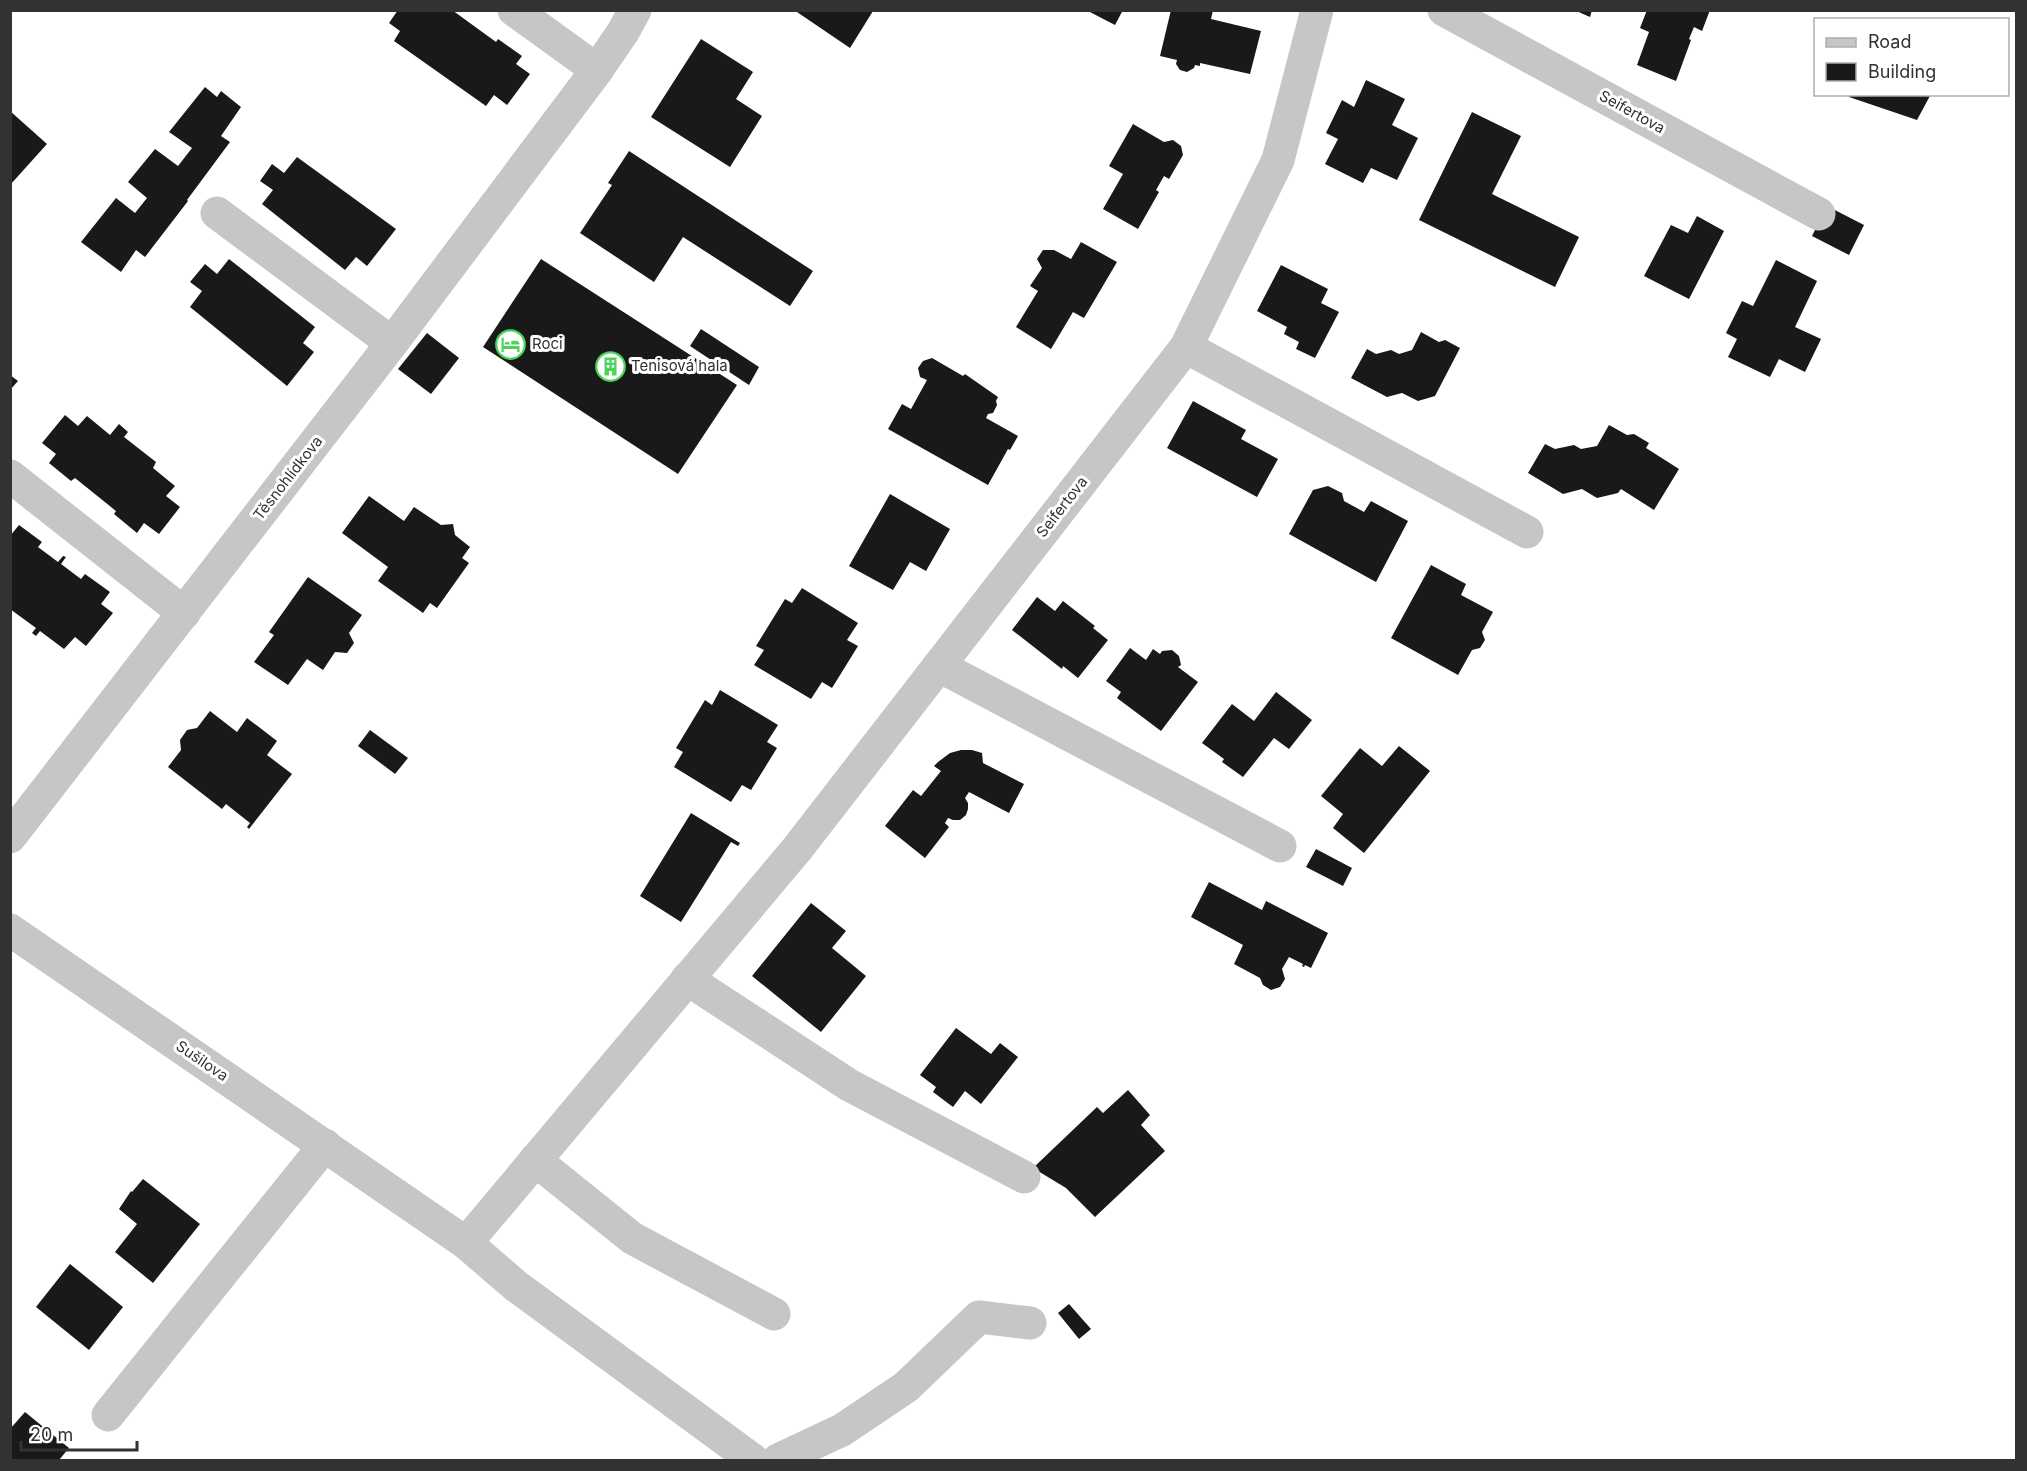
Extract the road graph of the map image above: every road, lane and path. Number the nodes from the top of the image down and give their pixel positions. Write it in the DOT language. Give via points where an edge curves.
graph roads {
  1 [pos="514,10"];
  2 [pos="1317,10"];
  3 [pos="1444,10"];
  4 [pos="629,21"];
  5 [pos="597,70"];
  6 [pos="217,213"];
  7 [pos="1819,214"];
  8 [pos="392,343"];
  9 [pos="1186,347"];
  10 [pos="10,476"];
  11 [pos="1527,532"];
  12 [pos="184,613"];
  13 [pos="939,666"];
  14 [pos="10,837"];
  15 [pos="1280,846"];
  16 [pos="10,930"];
  17 [pos="687,979"];
  18 [pos="325,1145"];
  19 [pos="535,1160"];
  20 [pos="1024,1177"];
  21 [pos="466,1243"];
  22 [pos="774,1314"];
  23 [pos="1030,1323"];
  24 [pos="108,1415"];
  25 [pos="753,1461"];
  26 [pos="778,1461"];
  1 -- 5 [label="street"];
  2 -- 9 [label="street, Seifertova" via="1278,160"];
  3 -- 7 [label="street, Seifertova"];
  4 -- 5 [label="street, Těsnohlídkova"];
  5 -- 8 [label="street, Těsnohlídkova"];
  6 -- 8 [label="street"];
  8 -- 12 [label="street, Těsnohlídkova"];
  9 -- 11 [label="street"];
  9 -- 13 [label="street, Seifertova"];
  10 -- 12 [label="street"];
  12 -- 14 [label="street, Těsnohlídkova"];
  13 -- 15 [label="street"];
  13 -- 17 [label="street, Seifertova" via="797,849"];
  16 -- 18 [label="street, Sušilova"];
  17 -- 19 [label="street, Seifertova"];
  17 -- 20 [label="street" via="849,1084"];
  18 -- 21 [label="street, Sušilova"];
  18 -- 24 [label="street"];
  19 -- 21 [label="street, Seifertova"];
  19 -- 22 [label="street" via="632,1238"];
  21 -- 25 [label="street, Sušilova" via="516,1286"];
  23 -- 26 [label="street" via="979,1317 906,1387 842,1430"];
}
